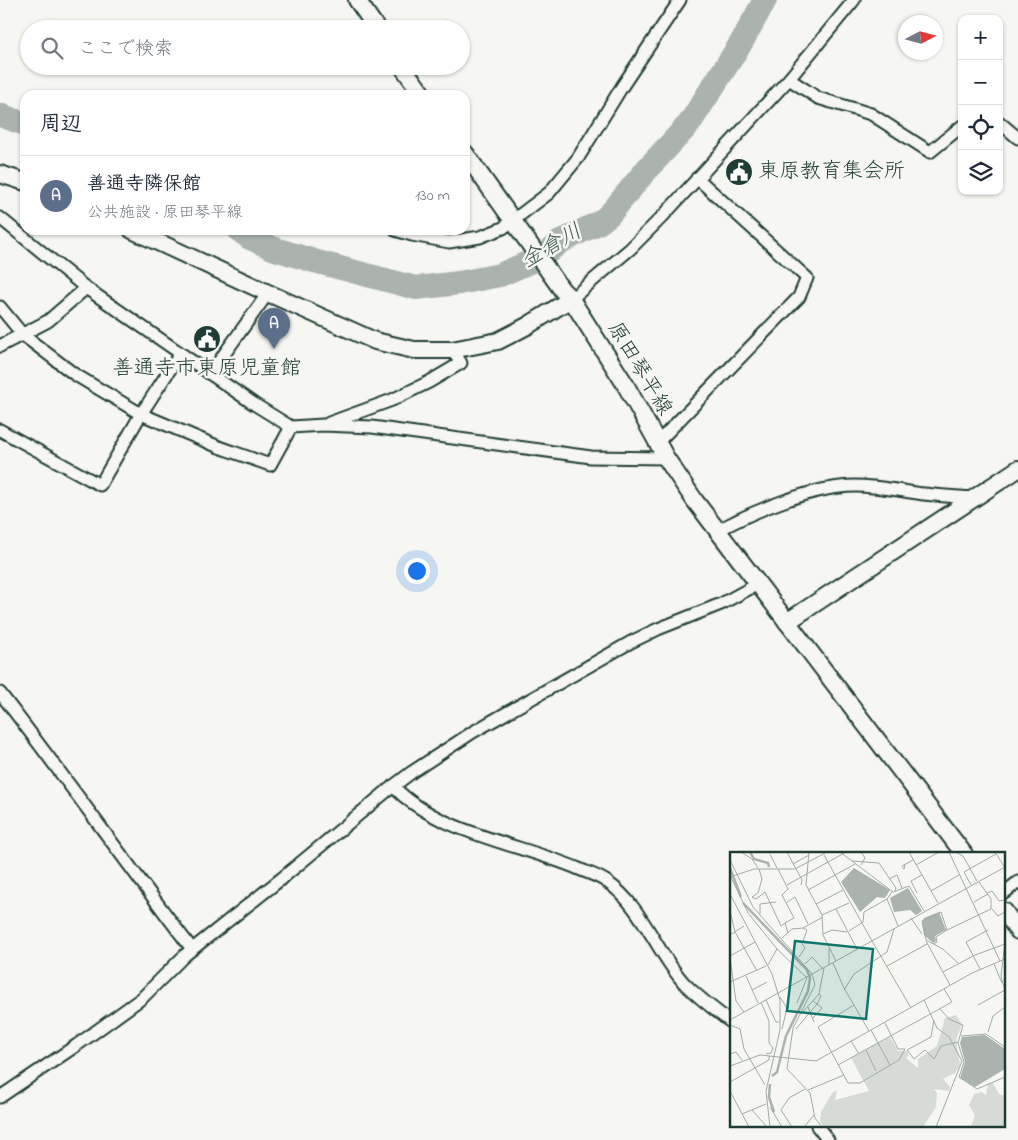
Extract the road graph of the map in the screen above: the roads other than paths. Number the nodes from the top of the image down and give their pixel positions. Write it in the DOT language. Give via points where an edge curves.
graph roads {
  1 [pos="357,0"];
  2 [pos="680,0"];
  3 [pos="854,0"];
  4 [pos="371,20"];
  5 [pos="409,75"];
  6 [pos="789,79"];
  7 [pos="419,90"];
  8 [pos="1003,125"];
  9 [pos="958,129"];
  10 [pos="1018,138"];
  11 [pos="470,160"];
  12 [pos="0,174"];
  13 [pos="698,178"];
  14 [pos="20,180"];
  15 [pos="0,218"];
  16 [pos="514,221"];
  17 [pos="20,234"];
  18 [pos="21,235"];
  19 [pos="143,235"];
  20 [pos="412,235"];
  21 [pos="86,288"];
  22 [pos="268,294"];
  23 [pos="566,294"];
  24 [pos="0,307"];
  25 [pos="23,335"];
  26 [pos="0,346"];
  27 [pos="452,350"];
  28 [pos="180,354"];
  29 [pos="210,374"];
  30 [pos="141,414"];
  31 [pos="323,425"];
  32 [pos="291,427"];
  33 [pos="0,430"];
  34 [pos="658,443"];
  35 [pos="666,458"];
  36 [pos="1018,469"];
  37 [pos="974,498"];
  38 [pos="717,530"];
  39 [pos="758,584"];
  40 [pos="787,622"];
  41 [pos="0,693"];
  42 [pos="393,786"];
  43 [pos="962,852"];
  44 [pos="1018,882"];
  45 [pos="1006,891"];
  46 [pos="1006,914"];
  47 [pos="1018,931"];
  48 [pos="192,949"];
  49 [pos="730,1021"];
  50 [pos="0,1097"];
  51 [pos="819,1128"];
  52 [pos="828,1140"];
  1 -- 4 [label="main road"];
  2 -- 16 [label="street" via="578,158 549,193"];
  3 -- 6 [label="street"];
  5 -- 7 [label="main road"];
  6 -- 9 [label="street" via="818,98 871,114 930,152"];
  6 -- 13 [label="street"];
  8 -- 10 [label="street"];
  11 -- 16 [label="main road, 原田琴平線"];
  12 -- 14 [label="main road"];
  13 -- 23 [label="street" via="630,250"];
  13 -- 34 [label="street" via="807,278 799,297"];
  15 -- 17 [label="street"];
  16 -- 20 [label="street" via="480,238 449,242"];
  16 -- 23 [label="main road, 原田琴平線"];
  18 -- 21 [label="street"];
  19 -- 22 [label="main road"];
  21 -- 25 [label="street" via="48,321"];
  21 -- 28 [label="street"];
  22 -- 27 [label="main road" via="375,341 414,350"];
  22 -- 29 [label="street"];
  23 -- 27 [label="main road" via="527,326 498,340"];
  23 -- 34 [label="main road, 原田琴平線" via="625,384"];
  24 -- 25 [label="street"];
  25 -- 26 [label="street"];
  25 -- 30 [label="street" via="74,374"];
  27 -- 31 [label="street" via="461,364 392,400"];
  28 -- 29 [label="street"];
  28 -- 30 [label="street"];
  29 -- 32 [label="street"];
  30 -- 32 [label="street" via="270,465"];
  30 -- 33 [label="street" via="100,485"];
  31 -- 32 [label="street"];
  31 -- 35 [label="street" via="372,427 591,457"];
  34 -- 35 [label="main road, 原田琴平線"];
  35 -- 38 [label="main road, 原田琴平線"];
  36 -- 37 [label="main road"];
  37 -- 38 [label="street" via="872,487 826,489 777,504"];
  37 -- 40 [label="main road"];
  38 -- 39 [label="main road, 原田琴平線"];
  39 -- 40 [label="main road, 原田琴平線"];
  39 -- 42 [label="street" via="721,604 631,642 473,732"];
  40 -- 43 [label="main road, 原田琴平線"];
  41 -- 48 [label="street"];
  42 -- 48 [label="street"];
  42 -- 49 [label="street" via="424,811 461,828 560,861 607,882 629,902 685,984"];
  44 -- 45 [label="street"];
  46 -- 47 [label="main road"];
  48 -- 50 [label="street" via="142,998"];
  51 -- 52 [label="street"];
}
